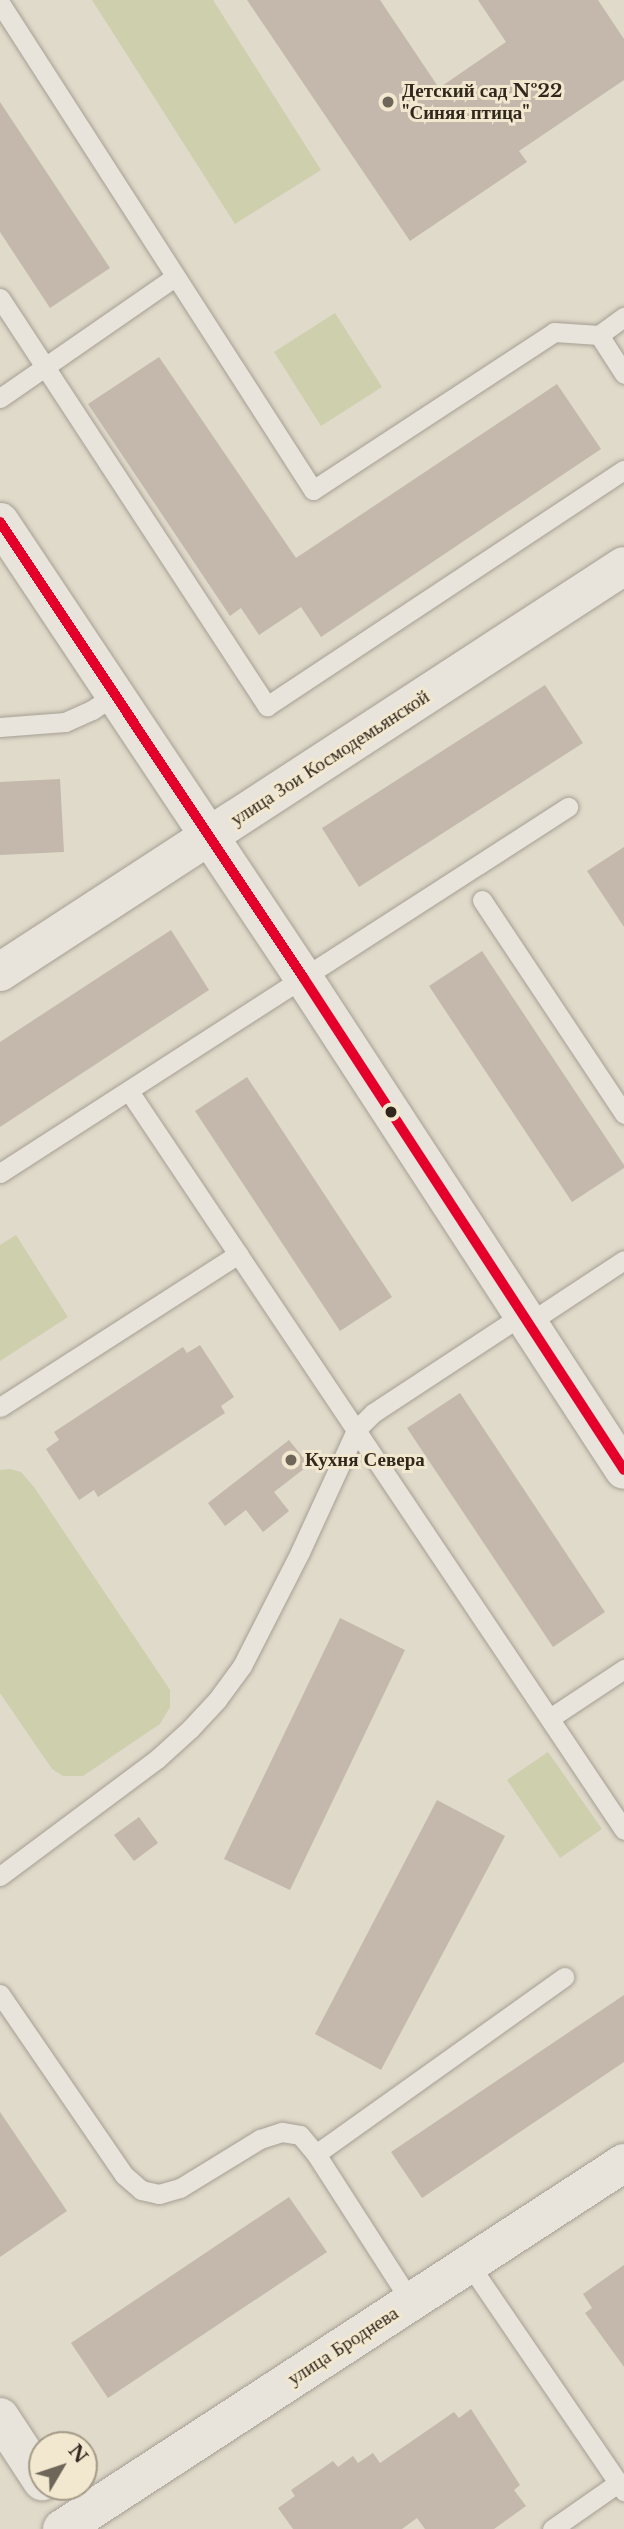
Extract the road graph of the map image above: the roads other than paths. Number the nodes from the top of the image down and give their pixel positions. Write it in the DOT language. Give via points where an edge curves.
graph roads {
  1 [pos="0,3"];
  2 [pos="175,276"];
  3 [pos="0,298"];
  4 [pos="624,317"];
  5 [pos="598,335"];
  6 [pos="45,368"];
  7 [pos="624,374"];
  8 [pos="0,398"];
  9 [pos="624,470"];
  10 [pos="1,524"];
  11 [pos="624,566"];
  12 [pos="116,694"];
  13 [pos="0,727"];
  14 [pos="568,807"];
  15 [pos="210,836"];
  16 [pos="482,900"];
  17 [pos="0,972"];
  18 [pos="303,977"];
  19 [pos="129,1091"];
  20 [pos="624,1114"];
  21 [pos="0,1173"];
  22 [pos="238,1254"];
  23 [pos="624,1260"];
  24 [pos="525,1320"];
  25 [pos="0,1407"];
  26 [pos="356,1430"];
  27 [pos="624,1470"];
  28 [pos="624,1669"];
  29 [pos="550,1718"];
  30 [pos="624,1830"];
  31 [pos="0,1876"];
  32 [pos="564,1978"];
  33 [pos="0,1994"];
  34 [pos="316,2154"];
  35 [pos="624,2163"];
  36 [pos="469,2264"];
  37 [pos="411,2302"];
  38 [pos="0,2417"];
  39 [pos="28,2460"];
  40 [pos="621,2487"];
  41 [pos="53,2501"];
  42 [pos="66,2526"];
  43 [pos="552,2529"];
  1 -- 2 [label="lane"];
  2 -- 5 [label="lane" via="313,490 554,332"];
  2 -- 6 [label="lane"];
  3 -- 6 [label="lane"];
  4 -- 5 [label="lane"];
  5 -- 7 [label="lane"];
  6 -- 8 [label="lane"];
  6 -- 9 [label="lane" via="267,706"];
  10 -- 12 [label="main road"];
  11 -- 15 [label="main road, улица Зои Космодемьянской"];
  12 -- 13 [label="lane" via="65,722"];
  12 -- 15 [label="main road"];
  14 -- 18 [label="lane"];
  15 -- 17 [label="main road, улица Зои Космодемьянской"];
  15 -- 18 [label="main road"];
  16 -- 20 [label="lane"];
  18 -- 19 [label="lane"];
  18 -- 24 [label="main road"];
  19 -- 21 [label="lane"];
  19 -- 22 [label="lane"];
  22 -- 25 [label="lane"];
  22 -- 26 [label="lane"];
  23 -- 24 [label="lane"];
  24 -- 26 [label="lane" via="373,1413"];
  24 -- 27 [label="main road"];
  26 -- 29 [label="lane"];
  26 -- 31 [label="lane" via="248,1655 217,1700 156,1759"];
  28 -- 29 [label="lane"];
  29 -- 30 [label="lane"];
  32 -- 34 [label="lane"];
  33 -- 34 [label="lane" via="124,2175 141,2190 159,2194 180,2188 260,2139 282,2132 300,2135"];
  34 -- 37 [label="lane"];
  35 -- 36 [label="main road, улица Броднева"];
  36 -- 37 [label="main road, улица Броднева"];
  36 -- 40 [label="lane"];
  37 -- 42 [label="main road, улица Броднева"];
  38 -- 39 [label="main road"];
  40 -- 43 [label="lane"];
  41 -- 42 [label="main road"];
}
